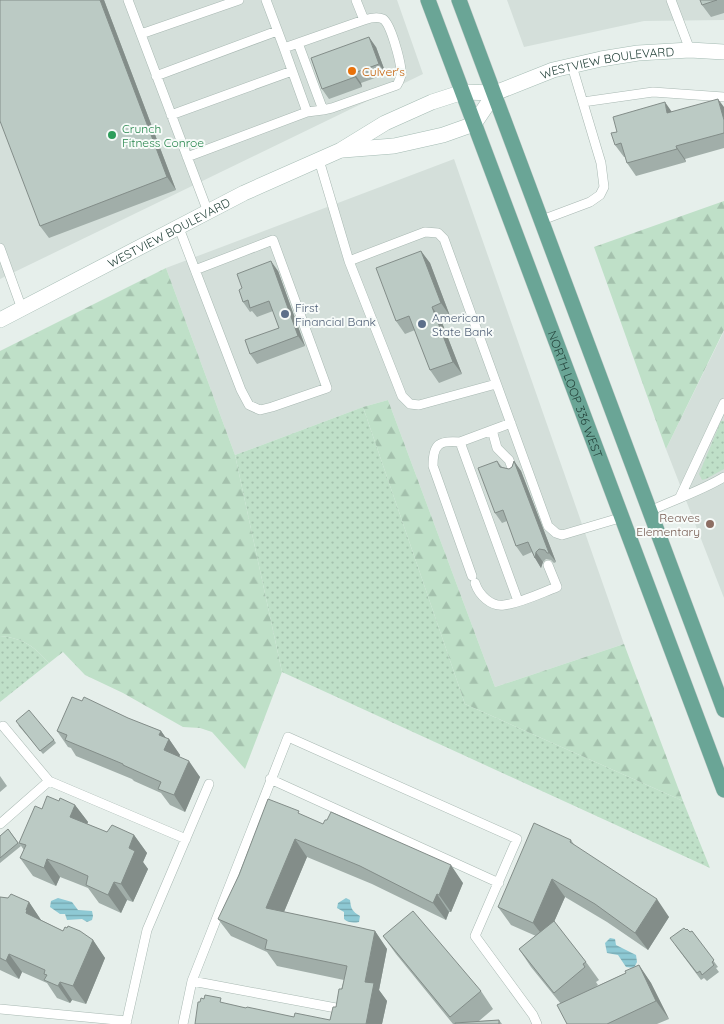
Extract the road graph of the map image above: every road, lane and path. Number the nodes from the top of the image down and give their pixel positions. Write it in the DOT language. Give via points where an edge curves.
graph roads {
  1 [pos="128,0"];
  2 [pos="239,0"];
  3 [pos="266,0"];
  4 [pos="356,0"];
  5 [pos="428,0"];
  6 [pos="459,0"];
  7 [pos="671,0"];
  8 [pos="364,20"];
  9 [pos="277,31"];
  10 [pos="141,34"];
  11 [pos="298,43"];
  12 [pos="284,48"];
  13 [pos="690,50"];
  14 [pos="724,52"];
  15 [pos="572,66"];
  16 [pos="292,70"];
  17 [pos="156,76"];
  18 [pos="462,92"];
  19 [pos="495,93"];
  20 [pos="724,97"];
  21 [pos="583,102"];
  22 [pos="322,110"];
  23 [pos="307,112"];
  24 [pos="171,115"];
  25 [pos="474,124"];
  26 [pos="341,150"];
  27 [pos="187,157"];
  28 [pos="319,160"];
  29 [pos="208,212"];
  30 [pos="542,220"];
  31 [pos="179,228"];
  32 [pos="0,248"];
  33 [pos="349,261"];
  34 [pos="195,270"];
  35 [pos="22,309"];
  36 [pos="0,320"];
  37 [pos="496,384"];
  38 [pos="724,403"];
  39 [pos="511,423"];
  40 [pos="492,430"];
  41 [pos="460,442"];
  42 [pos="514,473"];
  43 [pos="724,477"];
  44 [pos="680,497"];
  45 [pos="650,510"];
  46 [pos="623,517"];
  47 [pos="548,566"];
  48 [pos="518,601"];
  49 [pos="724,710"];
  50 [pos="3,726"];
  51 [pos="270,779"];
  52 [pos="49,781"];
  53 [pos="210,784"];
  54 [pos="724,790"];
  55 [pos="0,824"];
  56 [pos="186,839"];
  57 [pos="499,883"];
  58 [pos="192,981"];
  59 [pos="336,1008"];
  60 [pos="0,1009"];
  61 [pos="127,1022"];
  62 [pos="183,1024"];
  63 [pos="537,1024"];
  1 -- 10 [label="lane"];
  2 -- 10 [label="lane"];
  3 -- 9 [label="lane"];
  4 -- 8 [label="lane"];
  5 -- 18 [label="main road, NORTH LOOP 336 WEST"];
  6 -- 19 [label="main road"];
  7 -- 13 [label="lane"];
  8 -- 11 [label="lane"];
  8 -- 22 [label="lane" via="378,17 385,20 402,70 401,79 397,85"];
  9 -- 12 [label="lane"];
  9 -- 17 [label="lane"];
  10 -- 17 [label="lane"];
  11 -- 12 [label="lane"];
  11 -- 22 [label="lane"];
  12 -- 16 [label="lane"];
  13 -- 14 [label="street, WESTVIEW BOULEVARD"];
  13 -- 15 [label="street, WESTVIEW BOULEVARD" via="638,52"];
  15 -- 19 [label="street, WESTVIEW BOULEVARD" via="553,70"];
  15 -- 21 [label="lane"];
  16 -- 23 [label="lane"];
  16 -- 24 [label="lane"];
  17 -- 24 [label="lane"];
  18 -- 19 [label="street, WESTVIEW BOULEVARD"];
  18 -- 25 [label="main road, NORTH LOOP 336 WEST"];
  18 -- 26 [label="street, WESTVIEW BOULEVARD" via="385,122"];
  19 -- 25 [label="street"];
  19 -- 30 [label="main road"];
  20 -- 21 [label="lane" via="653,92"];
  21 -- 30 [label="lane" via="601,163 604,187 600,195 590,202"];
  22 -- 23 [label="lane"];
  23 -- 27 [label="lane"];
  24 -- 27 [label="lane"];
  25 -- 26 [label="street, WESTVIEW BOULEVARD" via="394,146"];
  25 -- 46 [label="main road, NORTH LOOP 336 WEST"];
  26 -- 28 [label="street, WESTVIEW BOULEVARD"];
  27 -- 29 [label="lane"];
  28 -- 29 [label="street, WESTVIEW BOULEVARD"];
  28 -- 33 [label="lane"];
  29 -- 31 [label="street, WESTVIEW BOULEVARD"];
  30 -- 45 [label="main road"];
  31 -- 34 [label="lane"];
  31 -- 35 [label="street, WESTVIEW BOULEVARD"];
  32 -- 35 [label="lane"];
  33 -- 37 [label="lane" via="402,396 410,404 419,406"];
  33 -- 37 [label="lane" via="425,232 438,233 444,240"];
  34 -- 34 [label="lane" via="249,405 260,410 327,388 273,240"];
  35 -- 36 [label="street, WESTVIEW BOULEVARD"];
  37 -- 39 [label="lane"];
  38 -- 44 [label="lane"];
  39 -- 40 [label="lane"];
  39 -- 46 [label="lane" via="548,526 556,533 568,534"];
  40 -- 41 [label="lane"];
  40 -- 42 [label="lane" via="497,448 509,460"];
  41 -- 48 [label="lane"];
  41 -- 48 [label="lane" via="446,441 438,445 433,454 433,466 478,592 490,602 503,606"];
  43 -- 44 [label="lane" via="707,488"];
  44 -- 45 [label="lane"];
  45 -- 46 [label="main road"];
  45 -- 49 [label="main road"];
  46 -- 54 [label="main road, NORTH LOOP 336 WEST"];
  47 -- 48 [label="lane" via="557,588"];
  50 -- 52 [label="lane"];
  51 -- 57 [label="lane"];
  51 -- 57 [label="lane" via="288,736 517,839"];
  51 -- 58 [label="lane"];
  52 -- 55 [label="lane"];
  52 -- 56 [label="lane"];
  53 -- 56 [label="lane"];
  56 -- 61 [label="lane" via="147,930"];
  57 -- 63 [label="lane" via="476,936"];
  58 -- 59 [label="lane"];
  58 -- 62 [label="lane"];
  60 -- 61 [label="lane"];
}
